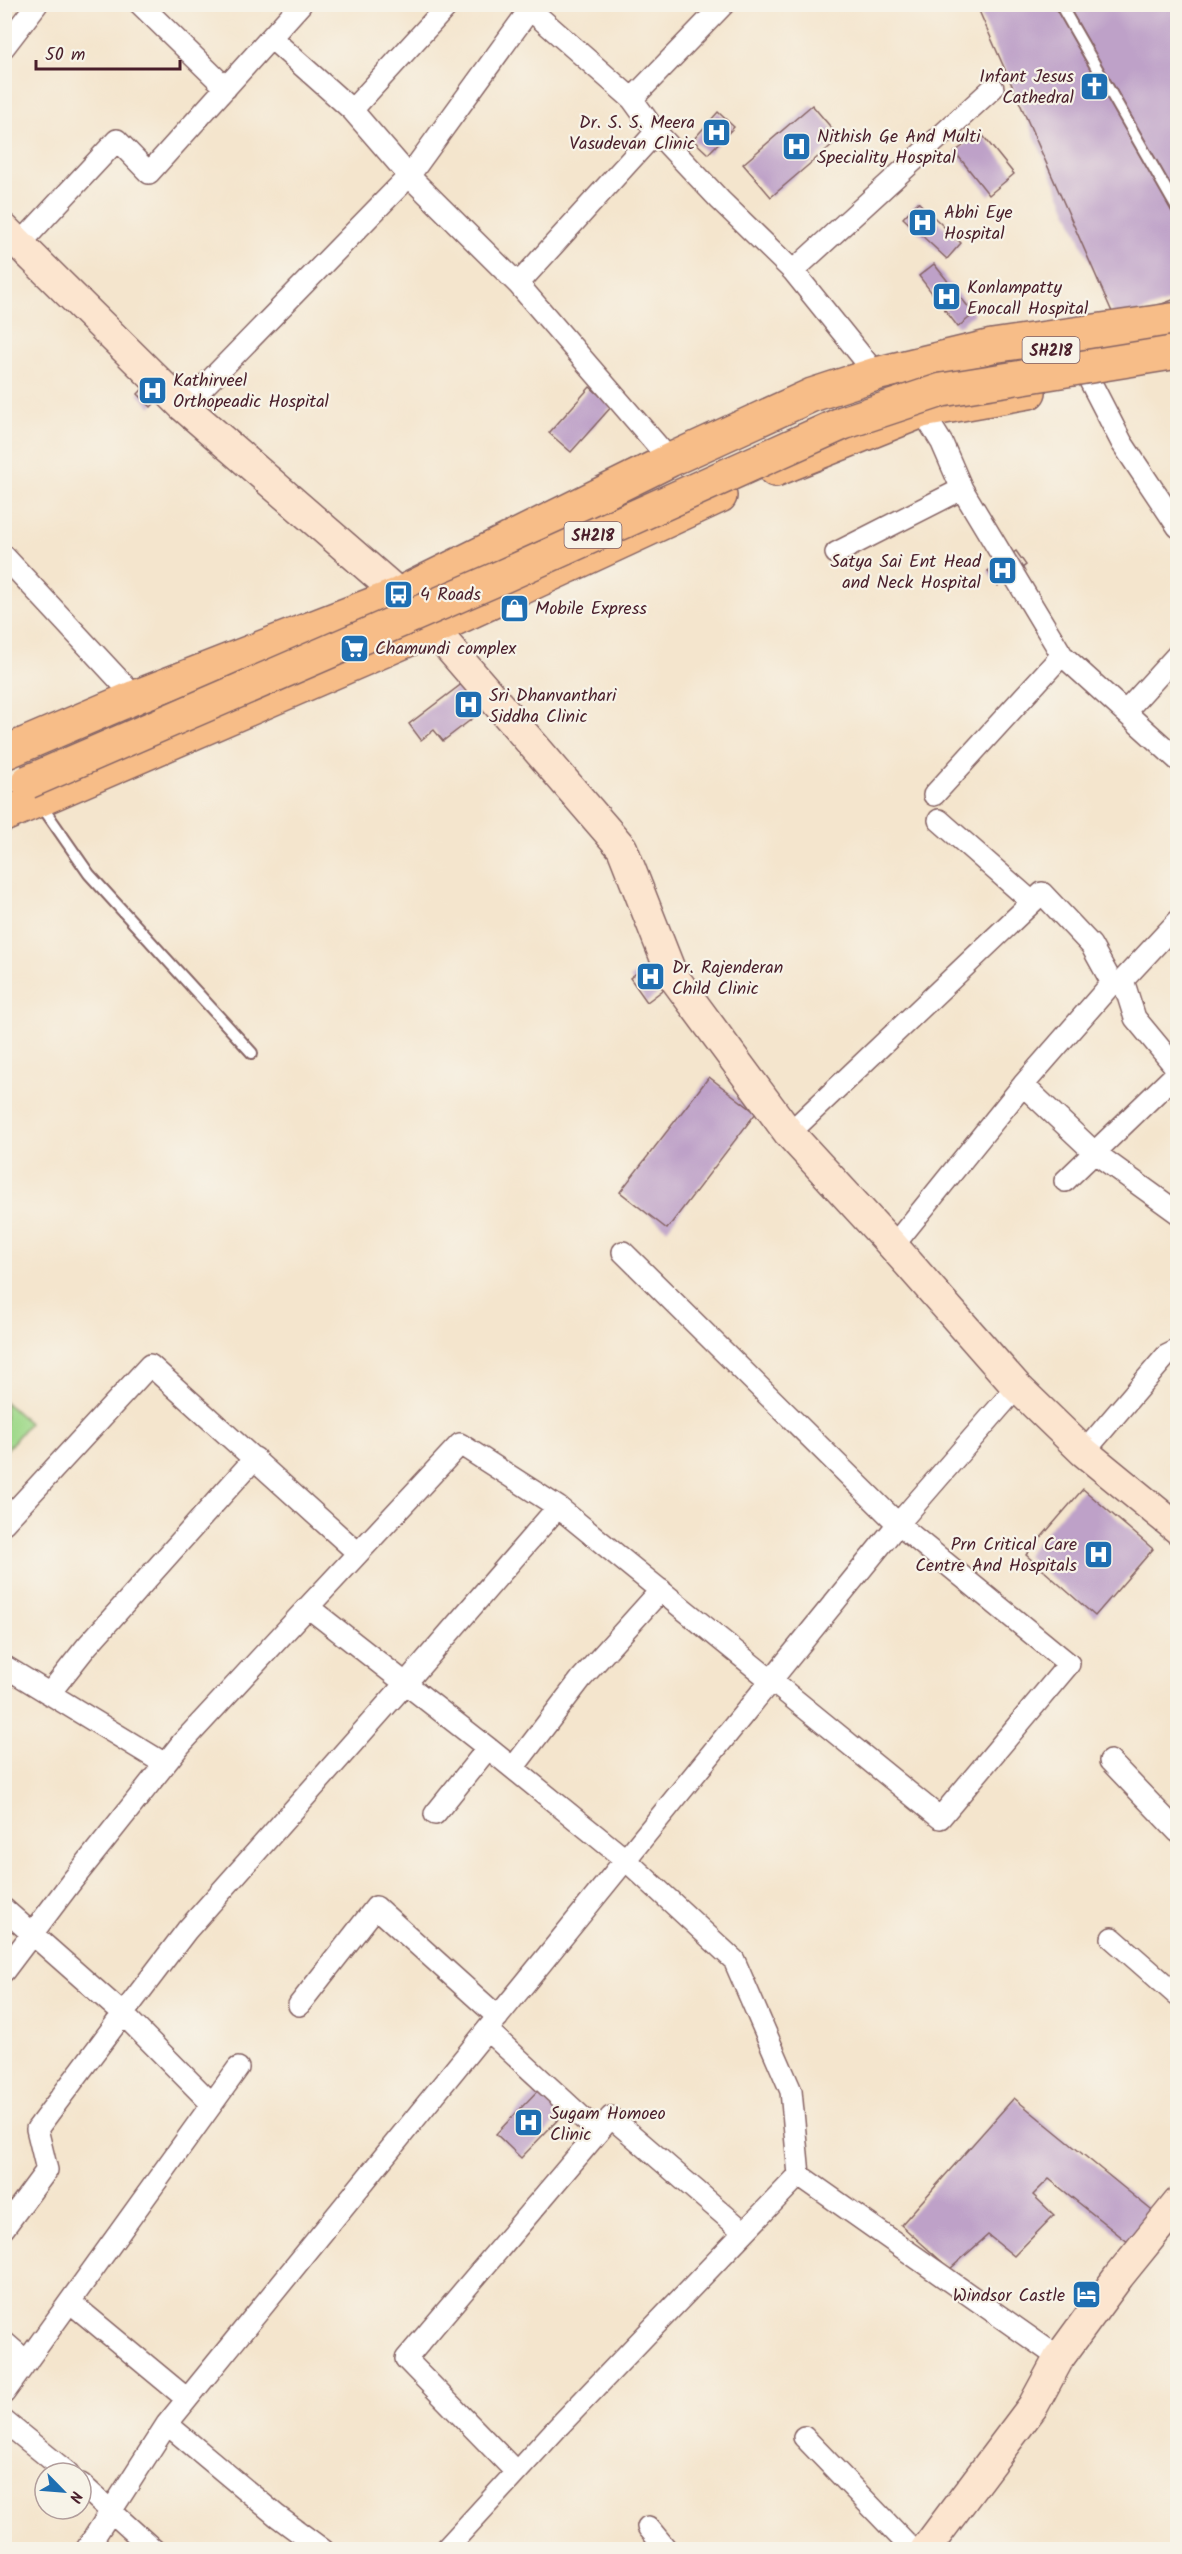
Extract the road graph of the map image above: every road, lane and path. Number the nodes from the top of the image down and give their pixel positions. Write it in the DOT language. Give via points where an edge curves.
graph roads {
  1 [pos="37,4"];
  2 [pos="140,4"];
  3 [pos="301,4"];
  4 [pos="449,4"];
  5 [pos="724,4"];
  6 [pos="1060,4"];
  7 [pos="527,7"];
  8 [pos="271,38"];
  9 [pos="4,47"];
  10 [pos="226,88"];
  11 [pos="993,88"];
  12 [pos="632,99"];
  13 [pos="352,110"];
  14 [pos="656,132"];
  15 [pos="409,176"];
  16 [pos="1178,210"];
  17 [pos="12,237"];
  18 [pos="793,270"];
  19 [pos="518,284"];
  20 [pos="1178,320"];
  21 [pos="1178,333"];
  22 [pos="1178,352"];
  23 [pos="1178,366"];
  24 [pos="876,374"];
  25 [pos="1090,381"];
  26 [pos="184,407"];
  27 [pos="922,411"];
  28 [pos="670,460"];
  29 [pos="962,489"];
  30 [pos="1178,527"];
  31 [pos="836,553"];
  32 [pos="4,556"];
  33 [pos="399,594"];
  34 [pos="433,629"];
  35 [pos="1178,654"];
  36 [pos="1062,655"];
  37 [pos="135,697"];
  38 [pos="1125,712"];
  39 [pos="4,753"];
  40 [pos="1177,759"];
  41 [pos="4,771"];
  42 [pos="4,792"];
  43 [pos="934,795"];
  44 [pos="37,800"];
  45 [pos="4,816"];
  46 [pos="939,820"];
  47 [pos="1032,902"];
  48 [pos="1178,921"];
  49 [pos="1118,982"];
  50 [pos="252,1053"];
  51 [pos="1178,1071"];
  52 [pos="1023,1085"];
  53 [pos="788,1132"];
  54 [pos="1095,1153"];
  55 [pos="1065,1181"];
  56 [pos="1178,1213"];
  57 [pos="893,1246"];
  58 [pos="623,1252"];
  59 [pos="1178,1350"];
  60 [pos="1017,1387"];
  61 [pos="1084,1452"];
  62 [pos="255,1458"];
  63 [pos="558,1507"];
  64 [pos="4,1522"];
  65 [pos="898,1524"];
  66 [pos="1178,1528"];
  67 [pos="357,1553"];
  68 [pos="661,1590"];
  69 [pos="308,1607"];
  70 [pos="4,1666"];
  71 [pos="772,1679"];
  72 [pos="405,1684"];
  73 [pos="49,1694"];
  74 [pos="488,1748"];
  75 [pos="1110,1761"];
  76 [pos="165,1764"];
  77 [pos="513,1768"];
  78 [pos="435,1814"];
  79 [pos="1178,1832"];
  80 [pos="626,1860"];
  81 [pos="4,1909"];
  82 [pos="33,1932"];
  83 [pos="1112,1938"];
  84 [pos="4,1971"];
  85 [pos="1178,1996"];
  86 [pos="299,2005"];
  87 [pos="123,2014"];
  88 [pos="492,2024"];
  89 [pos="238,2068"];
  90 [pos="212,2104"];
  91 [pos="598,2132"];
  92 [pos="799,2175"];
  93 [pos="1178,2203"];
  94 [pos="4,2228"];
  95 [pos="744,2232"];
  96 [pos="70,2302"];
  97 [pos="4,2342"];
  98 [pos="1059,2358"];
  99 [pos="27,2362"];
  100 [pos="4,2393"];
  101 [pos="187,2399"];
  102 [pos="4,2421"];
  103 [pos="167,2424"];
  104 [pos="804,2437"];
  105 [pos="53,2461"];
  106 [pos="516,2472"];
  107 [pos="93,2494"];
  108 [pos="112,2510"];
  109 [pos="648,2528"];
  110 [pos="86,2550"];
  111 [pos="154,2550"];
  112 [pos="323,2550"];
  113 [pos="445,2550"];
  114 [pos="667,2550"];
  115 [pos="913,2550"];
  116 [pos="925,2550"];
  1 -- 9 [label="street"];
  2 -- 10 [label="street"];
  3 -- 8 [label="street"];
  4 -- 13 [label="street"];
  5 -- 12 [label="street"];
  6 -- 16 [label="lane"];
  7 -- 12 [label="street"];
  7 -- 15 [label="street"];
  8 -- 10 [label="street"];
  8 -- 13 [label="street"];
  10 -- 17 [label="street" via="149,173 117,140"];
  11 -- 18 [label="street"];
  12 -- 14 [label="street"];
  13 -- 15 [label="street"];
  14 -- 18 [label="street"];
  14 -- 19 [label="street"];
  15 -- 19 [label="street"];
  15 -- 26 [label="street"];
  17 -- 26 [label="street"];
  18 -- 24 [label="street"];
  19 -- 28 [label="street"];
  20 -- 24 [label="main road" via="992,346"];
  21 -- 41 [label="main road, SH218" via="999,359 925,376 834,405 744,442 264,664"];
  22 -- 42 [label="main road, SH218, bridge" via="942,390 843,423 501,577"];
  23 -- 25 [label="main road"];
  24 -- 28 [label="main road" via="812,395"];
  25 -- 27 [label="main road"];
  25 -- 30 [label="street" via="1122,443"];
  26 -- 33 [label="street"];
  27 -- 29 [label="street" via="942,443"];
  27 -- 34 [label="main road" via="794,462"];
  28 -- 33 [label="main road"];
  29 -- 31 [label="street"];
  29 -- 36 [label="street"];
  32 -- 37 [label="street"];
  33 -- 34 [label="street"];
  33 -- 37 [label="main road"];
  34 -- 44 [label="main road"];
  34 -- 53 [label="street" via="622,848 672,975"];
  35 -- 38 [label="street"];
  36 -- 38 [label="street"];
  36 -- 43 [label="street"];
  37 -- 39 [label="main road"];
  38 -- 40 [label="street"];
  44 -- 45 [label="main road"];
  44 -- 50 [label="lane" via="89,874"];
  46 -- 47 [label="street"];
  47 -- 49 [label="street" via="1042,893 1091,945"];
  47 -- 53 [label="street"];
  48 -- 49 [label="street"];
  49 -- 51 [label="street" via="1135,1018"];
  49 -- 52 [label="street"];
  51 -- 54 [label="street"];
  52 -- 54 [label="street"];
  52 -- 57 [label="street"];
  53 -- 57 [label="street"];
  54 -- 55 [label="street"];
  54 -- 56 [label="street"];
  57 -- 60 [label="street"];
  58 -- 65 [label="street"];
  59 -- 61 [label="street" via="1166,1356"];
  60 -- 61 [label="street"];
  60 -- 65 [label="street"];
  61 -- 66 [label="street"];
  62 -- 64 [label="street" via="150,1365"];
  62 -- 67 [label="street"];
  62 -- 73 [label="street"];
  63 -- 67 [label="street" via="460,1444"];
  63 -- 68 [label="street"];
  63 -- 72 [label="street"];
  65 -- 71 [label="street"];
  65 -- 71 [label="street" via="1069,1664 940,1818"];
  67 -- 69 [label="street"];
  68 -- 71 [label="street"];
  68 -- 77 [label="street" via="581,1679"];
  69 -- 72 [label="street"];
  69 -- 76 [label="street"];
  70 -- 73 [label="street"];
  71 -- 80 [label="street"];
  72 -- 74 [label="street"];
  72 -- 87 [label="street" via="187,1930"];
  73 -- 76 [label="street"];
  74 -- 77 [label="street"];
  74 -- 78 [label="street"];
  75 -- 79 [label="street"];
  76 -- 82 [label="street"];
  77 -- 80 [label="street"];
  80 -- 88 [label="street"];
  80 -- 92 [label="street" via="734,1960 791,2091"];
  81 -- 82 [label="street"];
  82 -- 84 [label="street"];
  82 -- 87 [label="street"];
  83 -- 85 [label="street"];
  86 -- 88 [label="street" via="375,1907"];
  87 -- 90 [label="street"];
  87 -- 94 [label="street" via="37,2129 47,2170"];
  88 -- 91 [label="street"];
  88 -- 101 [label="street"];
  89 -- 90 [label="street"];
  90 -- 96 [label="street"];
  91 -- 95 [label="street" via="611,2117"];
  91 -- 106 [label="street" via="405,2359"];
  92 -- 95 [label="street"];
  92 -- 98 [label="street"];
  93 -- 98 [label="street"];
  95 -- 106 [label="street"];
  96 -- 99 [label="street"];
  96 -- 101 [label="street"];
  97 -- 99 [label="street"];
  98 -- 116 [label="street" via="1033,2406"];
  99 -- 100 [label="street"];
  101 -- 103 [label="street"];
  102 -- 105 [label="street"];
  103 -- 108 [label="street"];
  103 -- 112 [label="street"];
  104 -- 115 [label="street"];
  106 -- 113 [label="street"];
  107 -- 108 [label="street"];
  108 -- 110 [label="street"];
  108 -- 111 [label="street"];
  109 -- 114 [label="street"];
}
